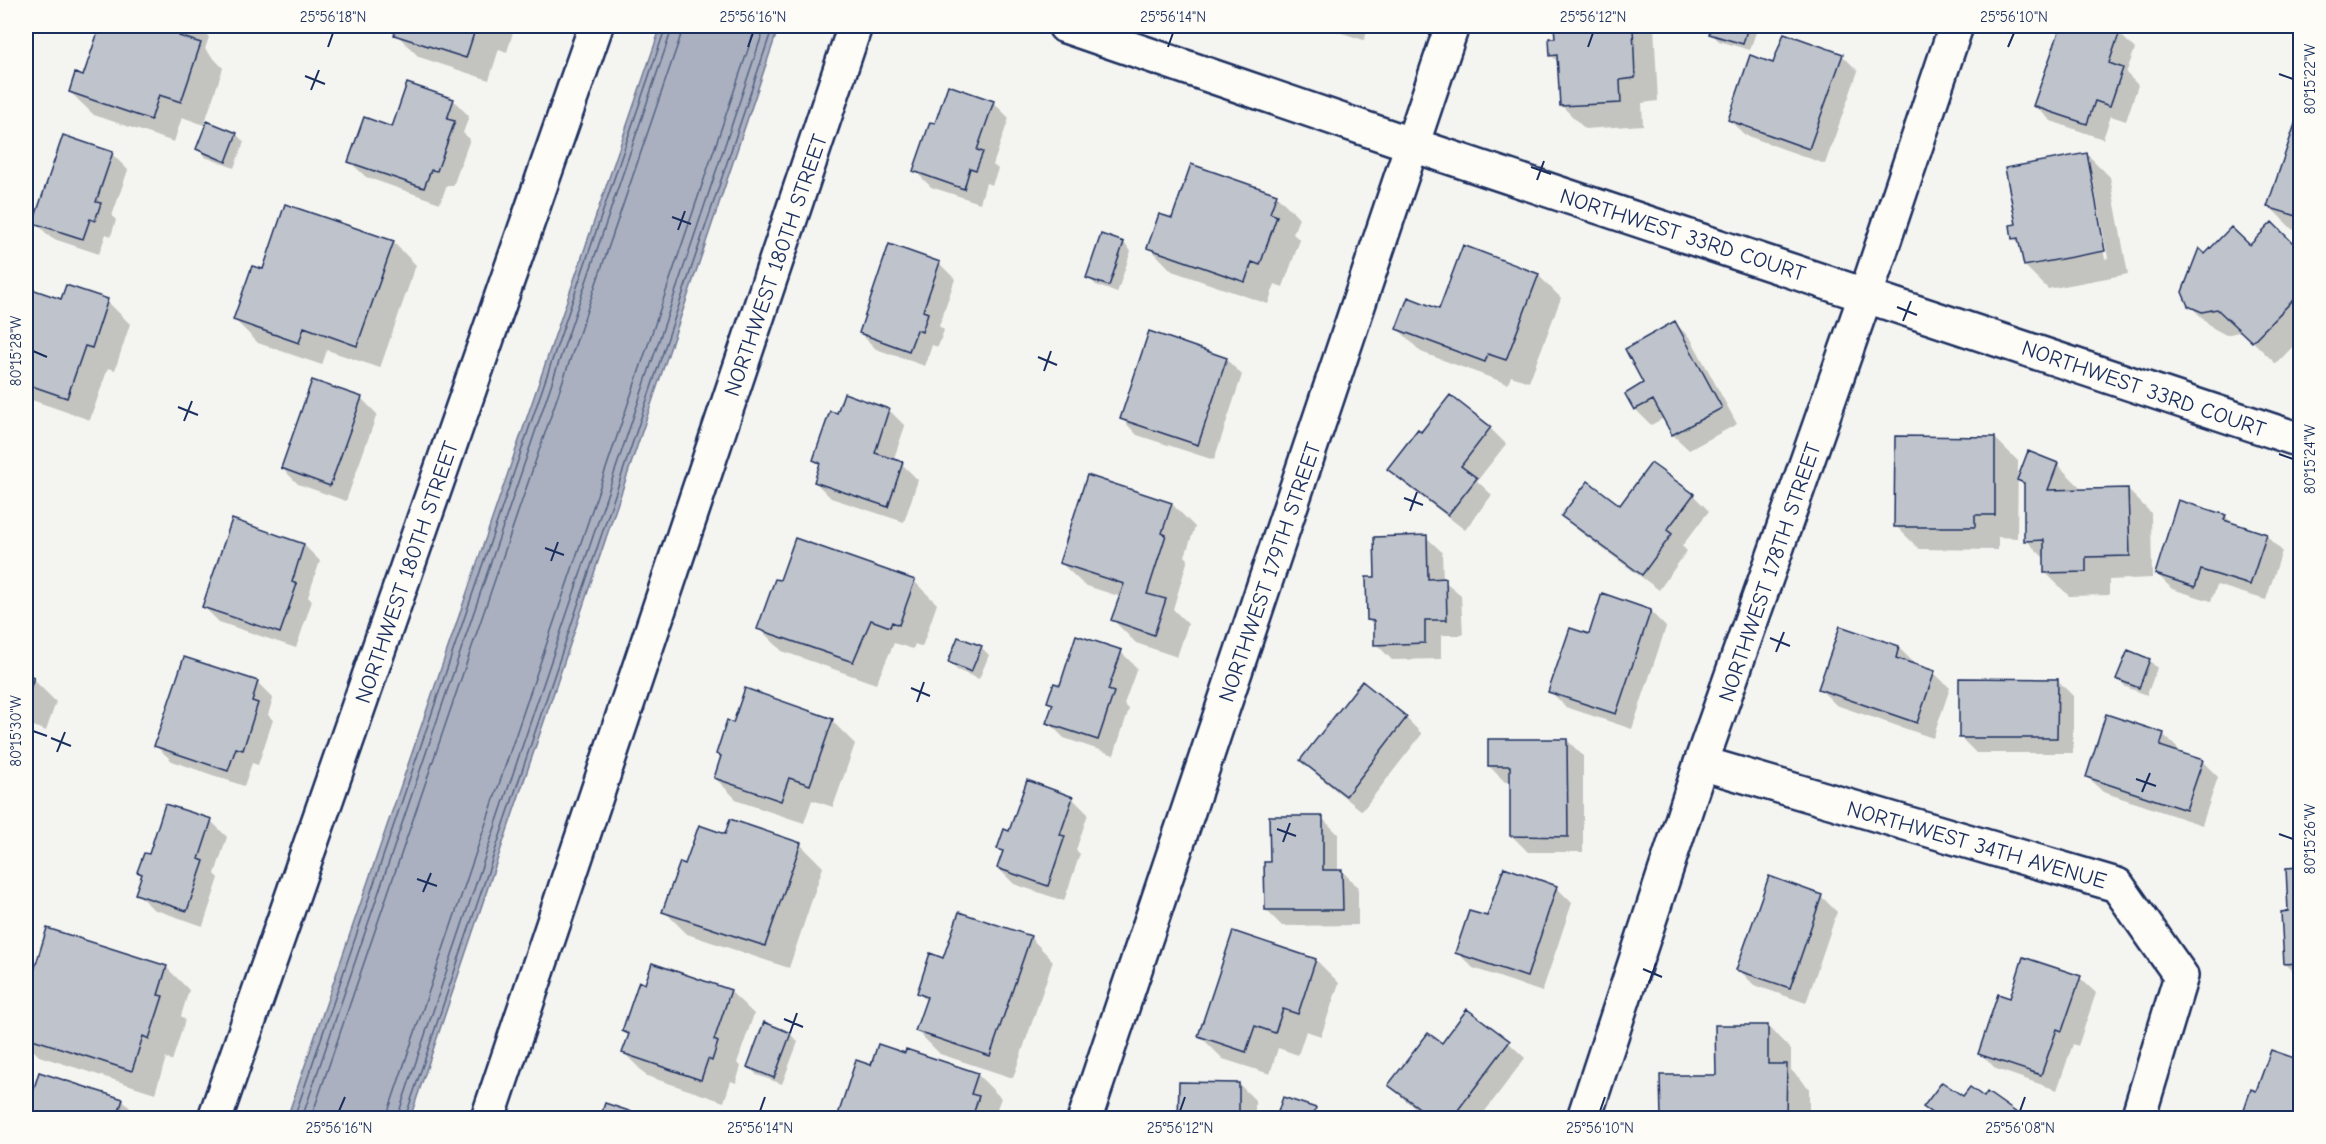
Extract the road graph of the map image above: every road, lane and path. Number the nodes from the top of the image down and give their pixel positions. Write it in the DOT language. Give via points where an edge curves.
graph roads {
  1 [pos="596,26"];
  2 [pos="855,26"];
  3 [pos="1065,26"];
  4 [pos="1452,26"];
  5 [pos="1956,26"];
  6 [pos="1413,145"];
  7 [pos="1866,294"];
  8 [pos="2301,440"];
  9 [pos="1701,763"];
  10 [pos="215,1119"];
  11 [pos="488,1119"];
  12 [pos="1085,1119"];
  13 [pos="1584,1119"];
  14 [pos="2138,1119"];
  1 -- 10 [label="street, NORTHWEST 180TH STREET"];
  2 -- 11 [label="street, NORTHWEST 180TH STREET"];
  3 -- 6 [label="street, NORTHWEST 33RD COURT"];
  4 -- 6 [label="street, NORTHWEST 179TH STREET"];
  5 -- 7 [label="street, NORTHWEST 178TH STREET"];
  6 -- 7 [label="street, NORTHWEST 33RD COURT"];
  6 -- 12 [label="street, NORTHWEST 179TH STREET"];
  7 -- 8 [label="street, NORTHWEST 33RD COURT"];
  7 -- 9 [label="street, NORTHWEST 178TH STREET"];
  9 -- 13 [label="street, NORTHWEST 178TH STREET"];
  9 -- 14 [label="street, NORTHWEST 34TH AVENUE" via="2117,885 2181,976"];
}
